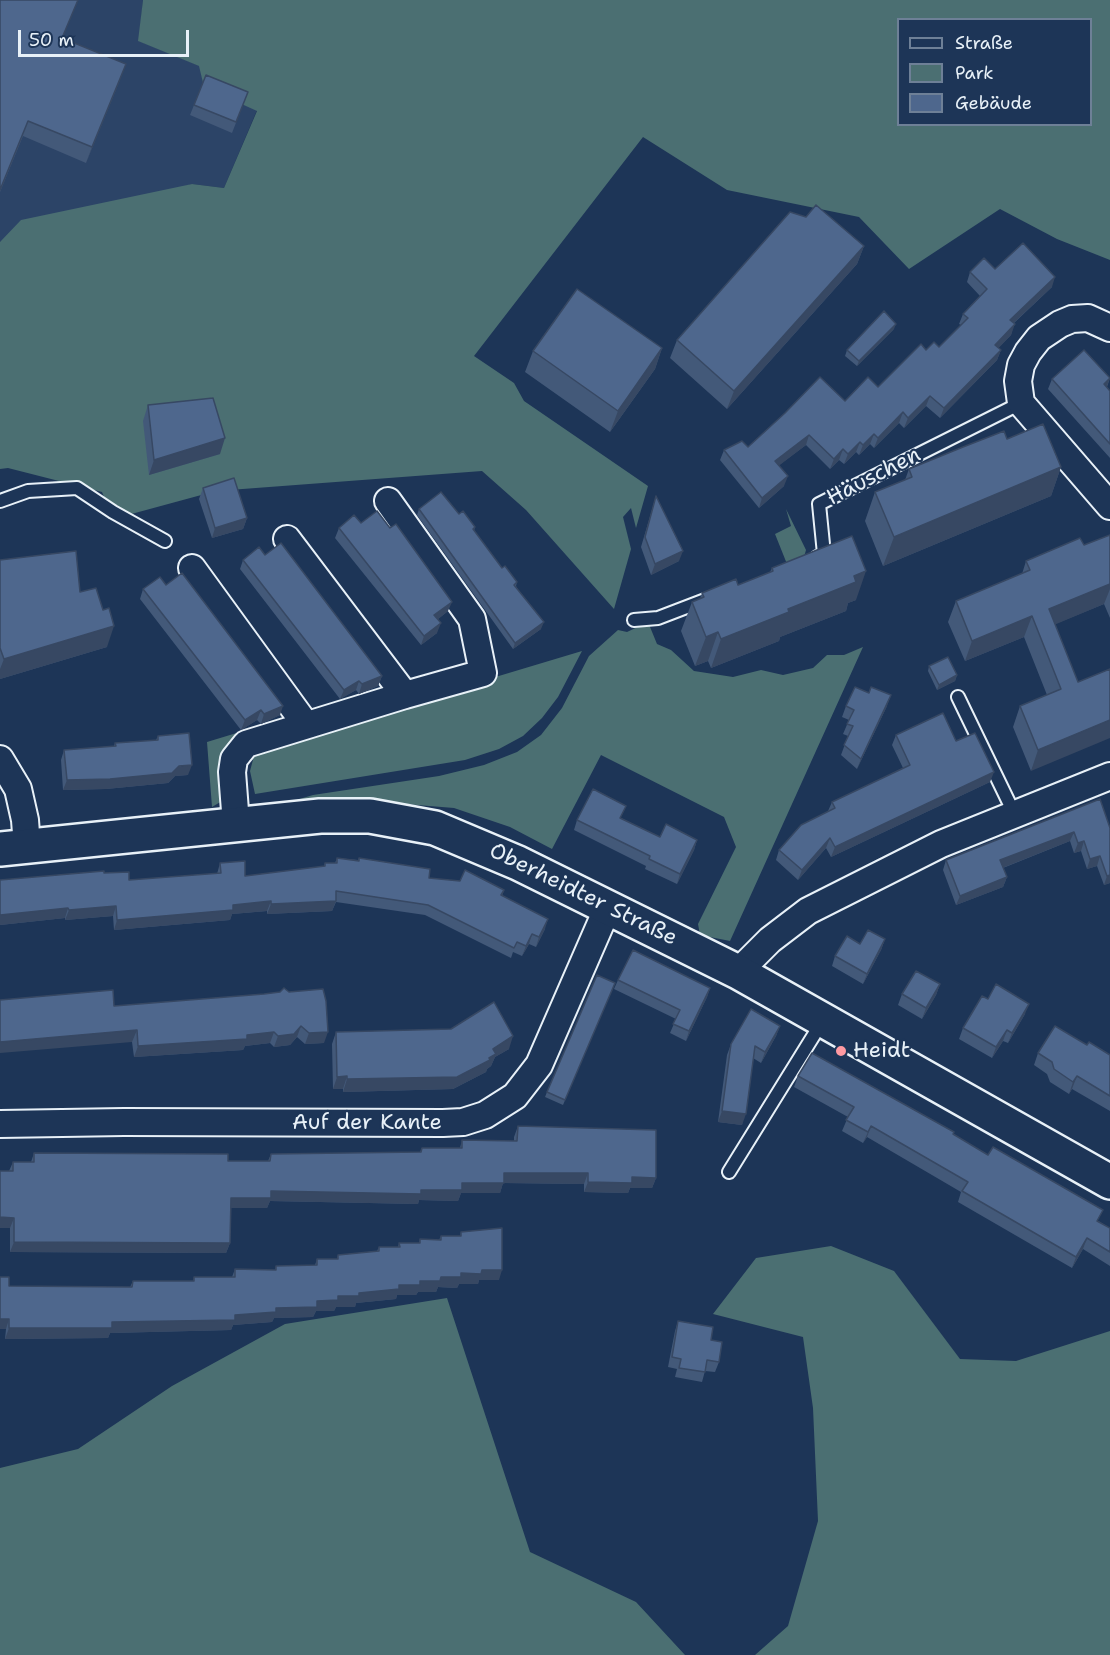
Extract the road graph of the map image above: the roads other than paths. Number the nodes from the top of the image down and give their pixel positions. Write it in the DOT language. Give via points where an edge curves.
graph roads {
  1 [pos="1110,327"];
  2 [pos="1020,403"];
  3 [pos="0,501"];
  4 [pos="388,501"];
  5 [pos="1110,506"];
  6 [pos="287,539"];
  7 [pos="165,541"];
  8 [pos="801,563"];
  9 [pos="192,568"];
  10 [pos="713,597"];
  11 [pos="634,620"];
  12 [pos="405,695"];
  13 [pos="958,697"];
  14 [pos="306,725"];
  15 [pos="0,759"];
  16 [pos="1110,776"];
  17 [pos="1014,813"];
  18 [pos="236,824"];
  19 [pos="14,848"];
  20 [pos="608,907"];
  21 [pos="738,972"];
  22 [pos="824,1018"];
  23 [pos="0,1124"];
  24 [pos="729,1172"];
  25 [pos="1110,1182"];
  1 -- 2 [label="street" via="1088,318 1072,319 1039,338 1021,365"];
  2 -- 5 [label="street"];
  2 -- 8 [label="lane, Häuschen" via="819,504 824,555"];
  3 -- 7 [label="lane" via="28,491 77,488"];
  4 -- 12 [label="street" via="472,619 483,673"];
  6 -- 12 [label="street"];
  9 -- 14 [label="street"];
  10 -- 11 [label="lane" via="658,618"];
  12 -- 14 [label="street"];
  13 -- 17 [label="lane"];
  14 -- 18 [label="street" via="246,744 238,751 232,772"];
  15 -- 19 [label="street" via="18,789 25,820"];
  16 -- 17 [label="street"];
  17 -- 21 [label="street" via="941,844 808,911 770,940"];
  18 -- 19 [label="street, Oberheidter Straße"];
  18 -- 20 [label="street, Oberheidter Straße" via="320,816 406,821 476,844"];
  20 -- 21 [label="street, Oberheidter Straße"];
  20 -- 23 [label="street, Auf der Kante" via="539,1065 515,1095 485,1115 443,1123"];
  21 -- 22 [label="street, Oberheidter Straße"];
  22 -- 24 [label="lane"];
  22 -- 25 [label="street, Oberheidter Straße"];
}
